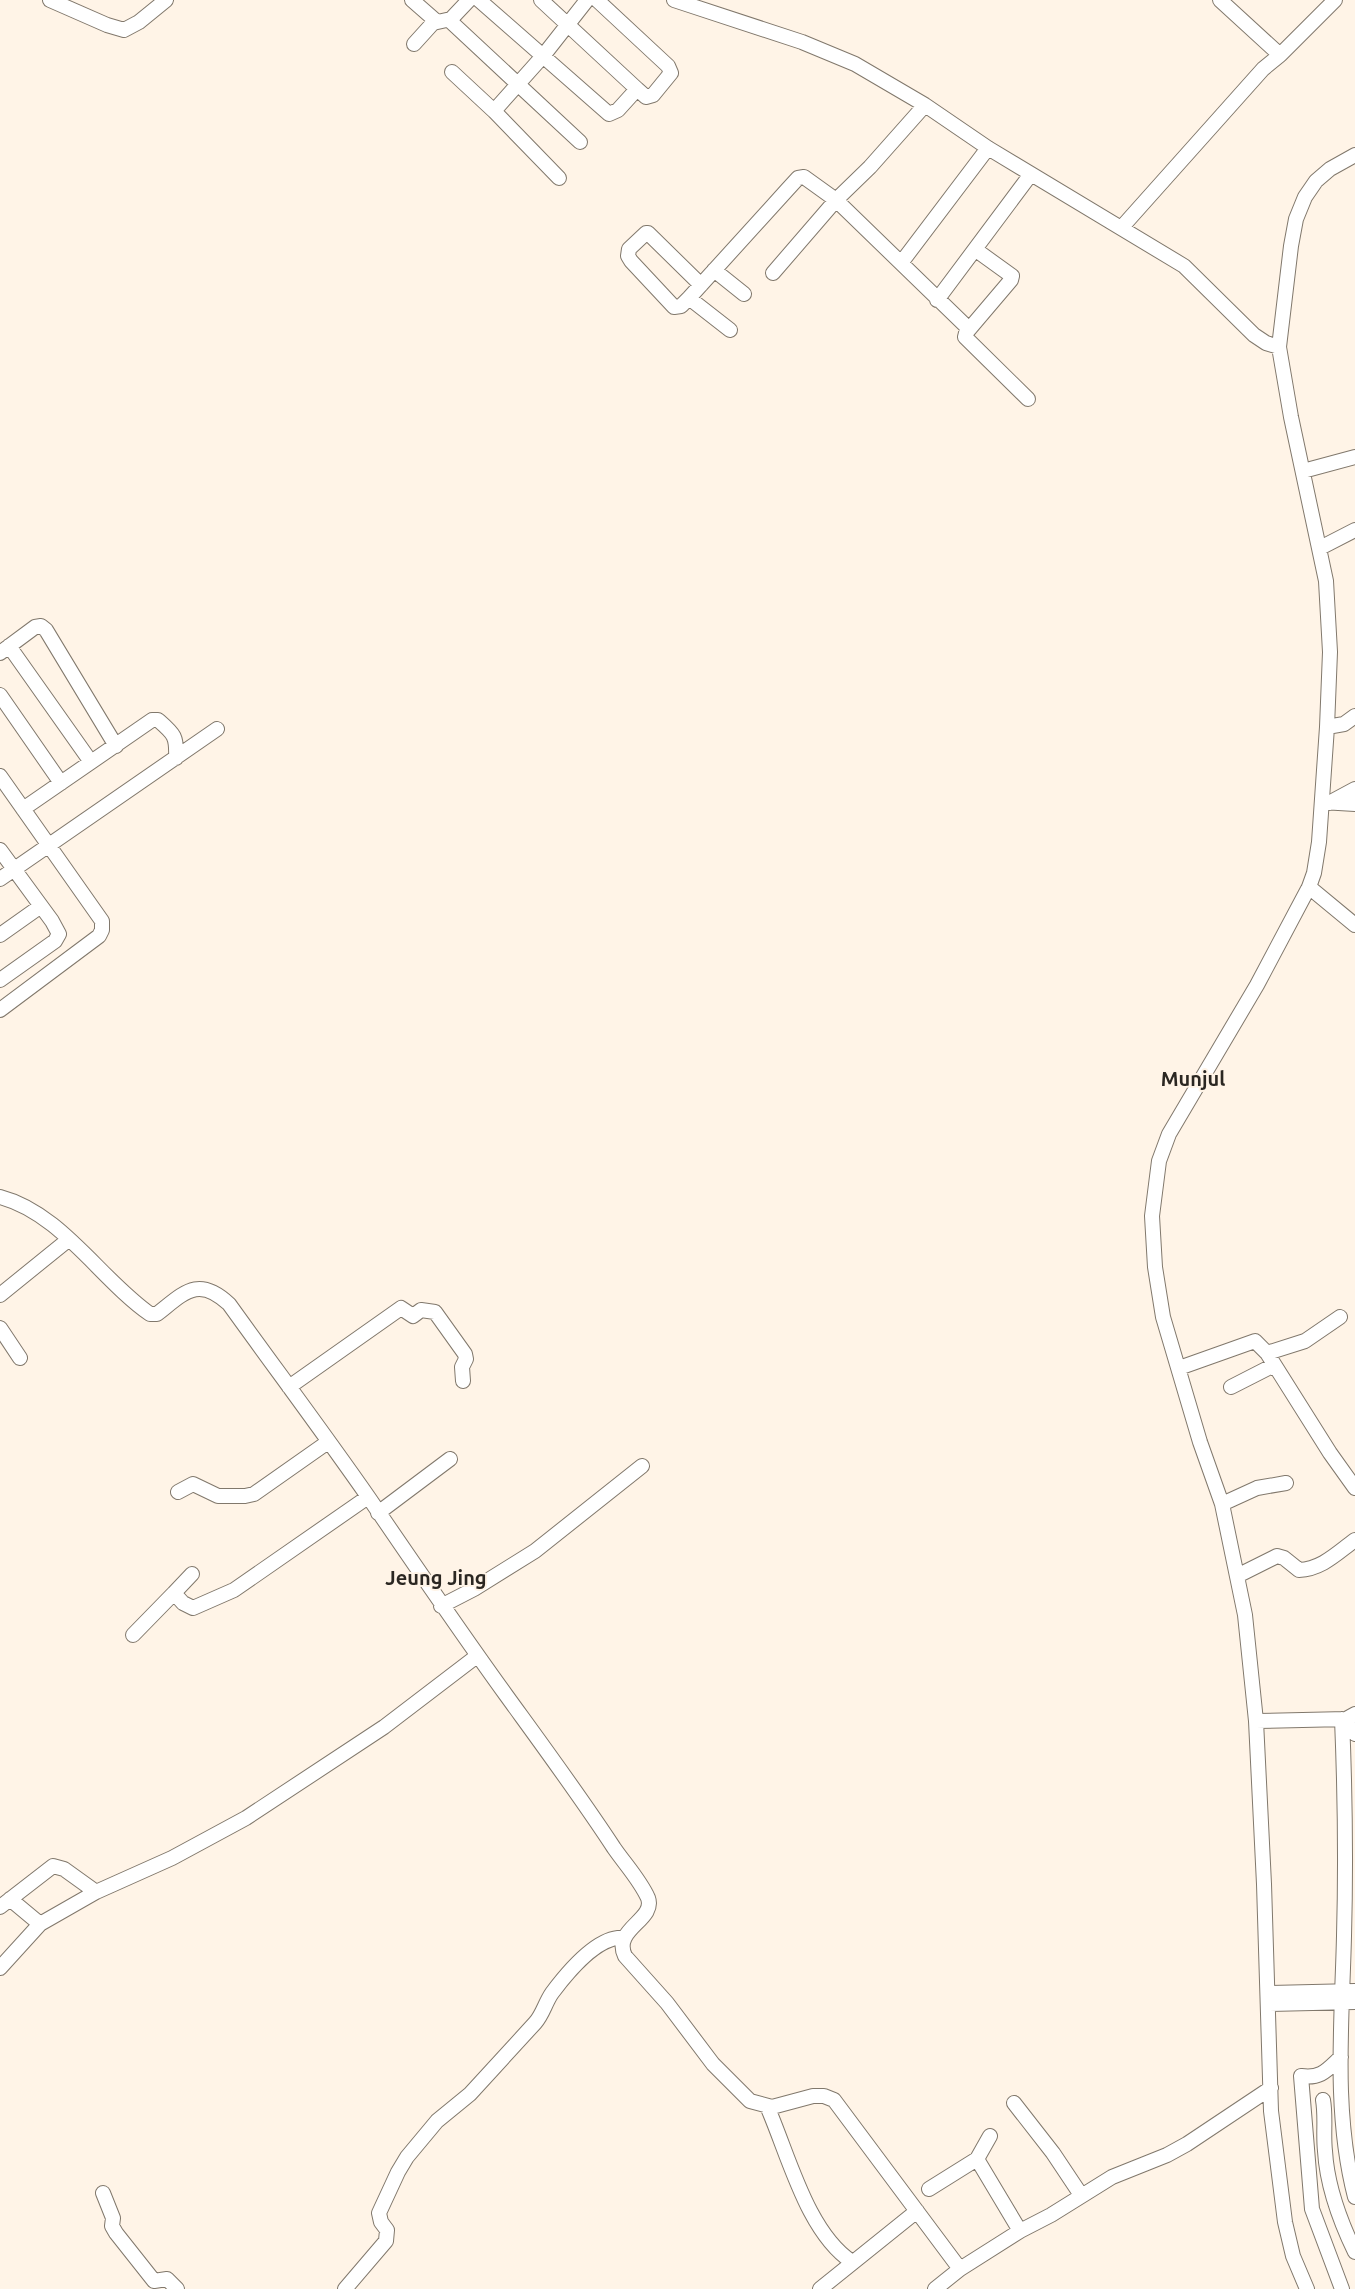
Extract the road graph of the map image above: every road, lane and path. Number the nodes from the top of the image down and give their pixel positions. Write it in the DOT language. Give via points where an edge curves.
graph roads {
  1 [pos="50,0"];
  2 [pos="166,0"];
  3 [pos="412,0"];
  4 [pos="469,0"];
  5 [pos="480,0"];
  6 [pos="541,0"];
  7 [pos="587,0"];
  8 [pos="597,0"];
  9 [pos="674,0"];
  10 [pos="1220,0"];
  11 [pos="1335,0"];
  12 [pos="443,21"];
  13 [pos="567,24"];
  14 [pos="414,44"];
  15 [pos="1280,55"];
  16 [pos="543,56"];
  17 [pos="452,72"];
  18 [pos="518,86"];
  19 [pos="637,89"];
  20 [pos="926,105"];
  21 [pos="494,111"];
  22 [pos="580,142"];
  23 [pos="988,148"];
  24 [pos="1355,155"];
  25 [pos="1031,174"];
  26 [pos="559,178"];
  27 [pos="836,200"];
  28 [pos="1122,227"];
  29 [pos="976,250"];
  30 [pos="901,263"];
  31 [pos="714,270"];
  32 [pos="773,273"];
  33 [pos="700,285"];
  34 [pos="744,294"];
  35 [pos="689,298"];
  36 [pos="937,300"];
  37 [pos="969,329"];
  38 [pos="730,330"];
  39 [pos="1279,347"];
  40 [pos="1028,399"];
  41 [pos="1355,457"];
  42 [pos="1302,470"];
  43 [pos="1355,530"];
  44 [pos="1320,548"];
  45 [pos="4,650"];
  46 [pos="0,695"];
  47 [pos="1355,716"];
  48 [pos="1327,727"];
  49 [pos="217,730"];
  50 [pos="116,746"];
  51 [pos="176,758"];
  52 [pos="91,762"];
  53 [pos="0,776"];
  54 [pos="61,783"];
  55 [pos="1355,789"];
  56 [pos="1326,802"];
  57 [pos="1355,804"];
  58 [pos="23,809"];
  59 [pos="48,845"];
  60 [pos="0,850"];
  61 [pos="14,870"];
  62 [pos="0,879"];
  63 [pos="1309,887"];
  64 [pos="40,906"];
  65 [pos="1355,925"];
  66 [pos="0,935"];
  67 [pos="0,980"];
  68 [pos="0,1010"];
  69 [pos="0,1197"];
  70 [pos="68,1240"];
  71 [pos="0,1295"];
  72 [pos="1340,1317"];
  73 [pos="0,1328"];
  74 [pos="20,1358"];
  75 [pos="1270,1359"];
  76 [pos="1179,1368"];
  77 [pos="463,1381"];
  78 [pos="289,1387"];
  79 [pos="1231,1388"];
  80 [pos="328,1442"];
  81 [pos="450,1459"];
  82 [pos="642,1466"];
  83 [pos="1286,1483"];
  84 [pos="1355,1488"];
  85 [pos="178,1492"];
  86 [pos="368,1497"];
  87 [pos="1222,1504"];
  88 [pos="378,1513"];
  89 [pos="1355,1540"];
  90 [pos="192,1574"];
  91 [pos="1237,1576"];
  92 [pos="174,1593"];
  93 [pos="441,1606"];
  94 [pos="133,1635"];
  95 [pos="477,1656"];
  96 [pos="1348,1717"];
  97 [pos="1256,1721"];
  98 [pos="1355,1734"];
  99 [pos="1350,1834"];
  100 [pos="1350,1883"];
  101 [pos="96,1892"];
  102 [pos="5,1903"];
  103 [pos="40,1924"];
  104 [pos="1350,1935"];
  105 [pos="624,1938"];
  106 [pos="0,1968"];
  107 [pos="1348,1997"];
  108 [pos="1268,1999"];
  109 [pos="1342,2057"];
  110 [pos="1341,2086"];
  111 [pos="1271,2088"];
  112 [pos="1302,2099"];
  113 [pos="1323,2100"];
  114 [pos="1014,2103"];
  115 [pos="767,2106"];
  116 [pos="1355,2107"];
  117 [pos="1341,2116"];
  118 [pos="1325,2131"];
  119 [pos="990,2136"];
  120 [pos="1305,2138"];
  121 [pos="1324,2152"];
  122 [pos="1346,2156"];
  123 [pos="976,2159"];
  124 [pos="1352,2170"];
  125 [pos="929,2189"];
  126 [pos="103,2192"];
  127 [pos="1081,2195"];
  128 [pos="1355,2197"];
  129 [pos="917,2211"];
  130 [pos="1020,2230"];
  131 [pos="1351,2237"];
  132 [pos="1355,2252"];
  133 [pos="852,2262"];
  134 [pos="960,2269"];
  135 [pos="177,2289"];
  136 [pos="346,2289"];
  137 [pos="820,2289"];
  138 [pos="935,2289"];
  139 [pos="1307,2289"];
  140 [pos="1342,2289"];
  1 -- 2 [label="street" via="124,30"];
  3 -- 12 [label="street"];
  4 -- 12 [label="street"];
  5 -- 16 [label="street"];
  6 -- 13 [label="street"];
  7 -- 13 [label="street"];
  8 -- 19 [label="street" via="670,69 670,76 653,95 646,96"];
  9 -- 20 [label="street" via="847,60"];
  10 -- 15 [label="street"];
  11 -- 15 [label="street"];
  12 -- 14 [label="street"];
  12 -- 18 [label="street"];
  13 -- 16 [label="street"];
  13 -- 19 [label="street"];
  15 -- 28 [label="street" via="1263,69"];
  16 -- 18 [label="street"];
  16 -- 19 [label="street" via="609,114 618,110"];
  17 -- 21 [label="street"];
  18 -- 21 [label="street"];
  18 -- 22 [label="street"];
  20 -- 23 [label="street"];
  20 -- 27 [label="street"];
  21 -- 26 [label="street"];
  23 -- 25 [label="street"];
  23 -- 30 [label="street"];
  24 -- 39 [label="street" via="1316,181 1296,219"];
  25 -- 28 [label="street"];
  25 -- 29 [label="street"];
  27 -- 30 [label="street"];
  27 -- 31 [label="street" via="813,181 798,178"];
  27 -- 32 [label="street"];
  28 -- 39 [label="street" via="1184,266 1254,335"];
  29 -- 36 [label="street"];
  29 -- 37 [label="street" via="1012,276"];
  30 -- 36 [label="street"];
  31 -- 33 [label="street"];
  31 -- 34 [label="street"];
  33 -- 35 [label="street"];
  33 -- 35 [label="street" via="651,235 646,233 630,249 628,256 674,306 681,306"];
  35 -- 38 [label="street"];
  36 -- 37 [label="street"];
  37 -- 40 [label="street" via="965,337 967,341"];
  39 -- 42 [label="street"];
  41 -- 42 [label="street"];
  42 -- 44 [label="street"];
  43 -- 44 [label="street"];
  44 -- 48 [label="street" via="1329,605"];
  45 -- 50 [label="street" via="35,628 41,626 46,630"];
  45 -- 52 [label="street"];
  46 -- 54 [label="street"];
  47 -- 48 [label="street" via="1344,724"];
  48 -- 56 [label="street"];
  49 -- 51 [label="street"];
  50 -- 51 [label="street" via="152,720 158,720 174,735"];
  50 -- 52 [label="street"];
  51 -- 59 [label="street"];
  52 -- 54 [label="street"];
  53 -- 58 [label="street"];
  54 -- 58 [label="street"];
  55 -- 56 [label="street"];
  56 -- 57 [label="street"];
  56 -- 63 [label="street"];
  58 -- 59 [label="street"];
  59 -- 61 [label="street"];
  59 -- 68 [label="street" via="102,921 102,930 99,936"];
  60 -- 61 [label="street"];
  61 -- 62 [label="street"];
  61 -- 64 [label="street"];
  63 -- 65 [label="street"];
  63 -- 76 [label="street" via="1257,985 1169,1134 1159,1161 1152,1216 1156,1267 1163,1317"];
  64 -- 66 [label="street"];
  64 -- 67 [label="street" via="58,934 55,941"];
  69 -- 70 [label="street" via="20,1203"];
  70 -- 71 [label="street"];
  70 -- 78 [label="street" via="150,1314 157,1314 193,1289 209,1288 217,1292"];
  72 -- 75 [label="street"];
  73 -- 74 [label="street"];
  75 -- 76 [label="street" via="1256,1341 1250,1341"];
  75 -- 79 [label="street"];
  75 -- 84 [label="street"];
  76 -- 87 [label="street"];
  77 -- 78 [label="street" via="465,1354 435,1312 421,1310 413,1316 401,1308"];
  78 -- 80 [label="street"];
  80 -- 85 [label="street" via="254,1494 218,1496 193,1484"];
  80 -- 86 [label="street"];
  81 -- 88 [label="street"];
  82 -- 93 [label="street" via="535,1551"];
  83 -- 87 [label="street" via="1257,1488"];
  86 -- 88 [label="street"];
  86 -- 92 [label="street" via="234,1590 193,1608"];
  87 -- 91 [label="street"];
  88 -- 93 [label="street"];
  89 -- 91 [label="street" via="1315,1568 1299,1570 1277,1556"];
  90 -- 92 [label="street"];
  91 -- 97 [label="street" via="1245,1615"];
  92 -- 94 [label="street"];
  93 -- 95 [label="street"];
  95 -- 101 [label="street" via="384,1727 246,1818 172,1858"];
  95 -- 105 [label="street" via="590,1811 648,1899 646,1913"];
  96 -- 97 [label="street"];
  96 -- 98 [label="street"];
  96 -- 99 [label="street"];
  97 -- 108 [label="street"];
  99 -- 100 [label="street"];
  100 -- 104 [label="street"];
  101 -- 102 [label="street" via="64,1869 53,1866"];
  101 -- 103 [label="street"];
  102 -- 103 [label="street"];
  103 -- 106 [label="street"];
  104 -- 107 [label="street"];
  105 -- 115 [label="street" via="626,1956 713,2064 750,2101"];
  105 -- 136 [label="street" via="615,1937 601,1943 573,1969 552,1994 543,2014 482,2081 437,2121 407,2157 379,2213 387,2230 386,2241"];
  107 -- 108 [label="street"];
  107 -- 109 [label="street"];
  108 -- 111 [label="street"];
  109 -- 110 [label="street"];
  109 -- 112 [label="street" via="1320,2076 1301,2076"];
  110 -- 113 [label="street"];
  110 -- 117 [label="street"];
  111 -- 127 [label="street" via="1187,2144 1112,2177"];
  111 -- 139 [label="street" via="1285,2222 1293,2256"];
  112 -- 113 [label="street"];
  112 -- 120 [label="street"];
  113 -- 118 [label="street"];
  114 -- 127 [label="street"];
  115 -- 129 [label="street" via="813,2096 834,2100"];
  115 -- 133 [label="street" via="813,2218 838,2253"];
  116 -- 117 [label="street"];
  117 -- 122 [label="street"];
  118 -- 121 [label="street"];
  118 -- 122 [label="street"];
  119 -- 123 [label="street"];
  120 -- 121 [label="street"];
  120 -- 140 [label="street" via="1312,2209"];
  121 -- 131 [label="street" via="1337,2211"];
  122 -- 124 [label="street"];
  123 -- 125 [label="street"];
  123 -- 130 [label="street"];
  124 -- 128 [label="street"];
  126 -- 135 [label="street" via="116,2234 154,2281 167,2279"];
  127 -- 130 [label="street"];
  129 -- 133 [label="street"];
  129 -- 134 [label="street"];
  130 -- 134 [label="street"];
  131 -- 132 [label="street"];
  133 -- 137 [label="street"];
  134 -- 138 [label="street"];
}
